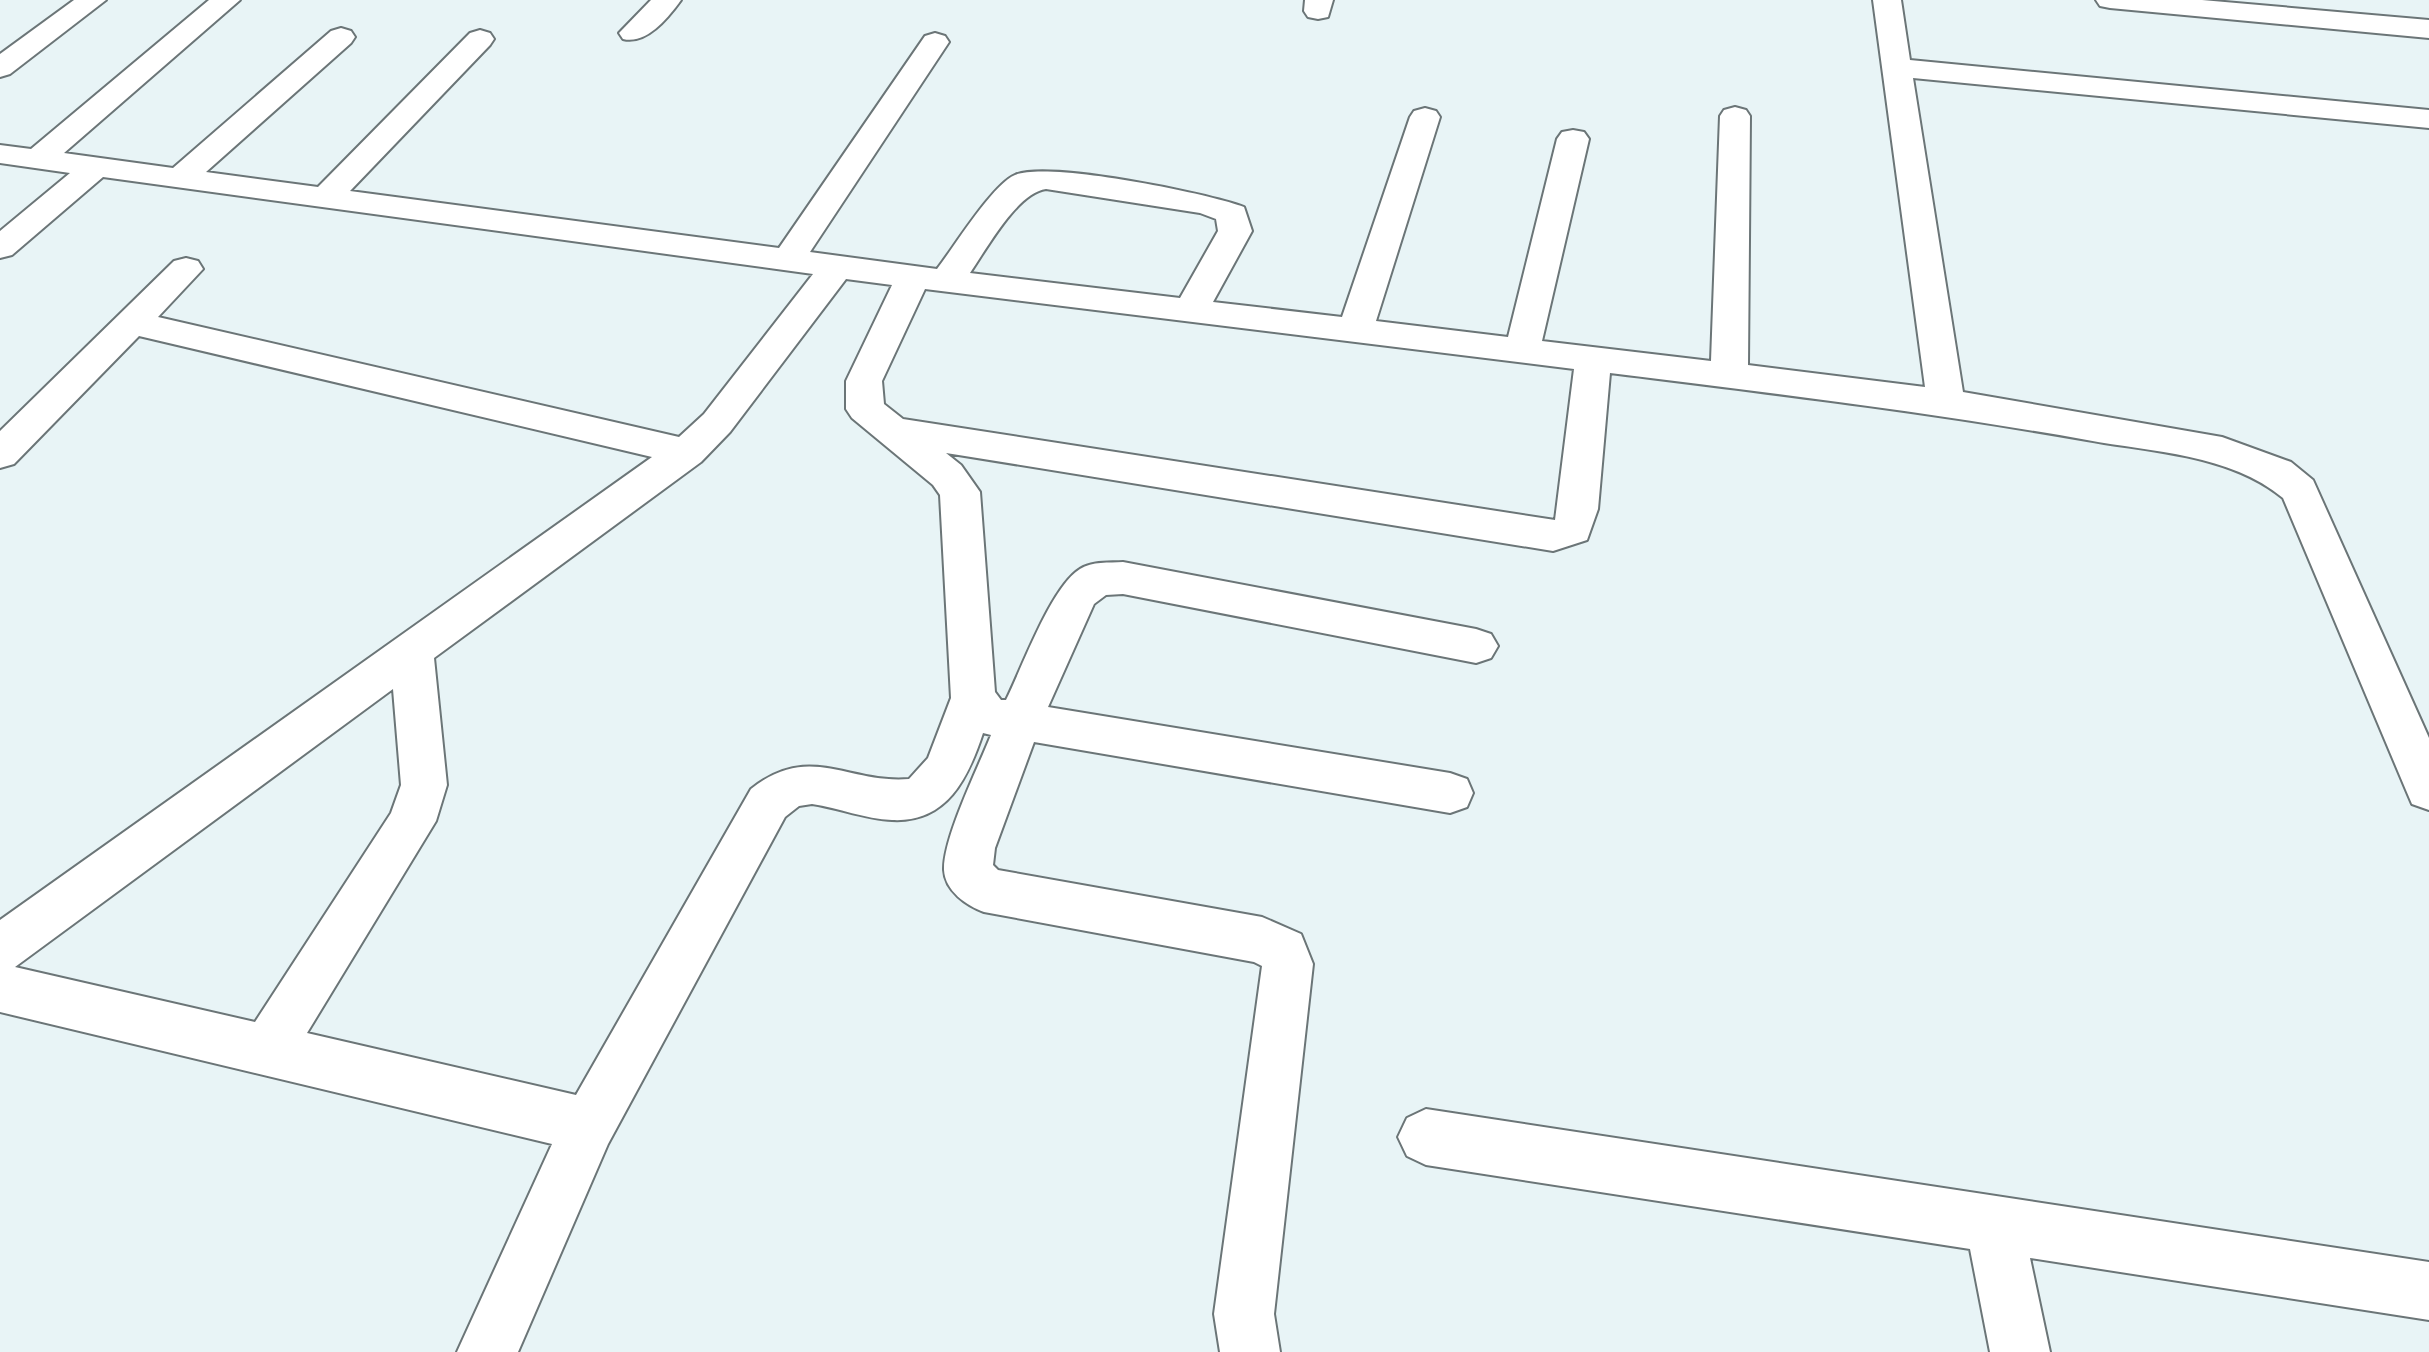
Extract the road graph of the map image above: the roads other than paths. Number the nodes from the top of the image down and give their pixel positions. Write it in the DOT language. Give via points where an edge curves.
graph roads {
  1 [pos="92,0"];
  2 [pos="226,0"];
  3 [pos="667,0"];
  4 [pos="1887,0"];
  5 [pos="2110,0"];
  6 [pos="2429,29"];
  7 [pos="633,33"];
  8 [pos="341,37"];
  9 [pos="480,39"];
  10 [pos="935,42"];
  11 [pos="0,68"];
  12 [pos="1897,68"];
  13 [pos="1735,116"];
  14 [pos="1425,117"];
  15 [pos="2429,119"];
  16 [pos="1573,139"];
  17 [pos="0,154"];
  18 [pos="38,159"];
  19 [pos="96,167"];
  20 [pos="180,178"];
  21 [pos="325,198"];
  22 [pos="0,248"];
  23 [pos="788,260"];
  24 [pos="837,267"];
  25 [pos="186,269"];
  26 [pos="930,279"];
  27 [pos="1190,311"];
  28 [pos="132,323"];
  29 [pos="1355,331"];
  30 [pos="1522,351"];
  31 [pos="1593,360"];
  32 [pos="1729,376"];
  33 [pos="1946,402"];
  34 [pos="889,431"];
  35 [pos="687,452"];
  36 [pos="0,454"];
  37 [pos="1476,646"];
  38 [pos="412,651"];
  39 [pos="973,698"];
  40 [pos="1018,723"];
  41 [pos="2429,790"];
  42 [pos="1450,793"];
  43 [pos="0,949"];
  44 [pos="0,988"];
  45 [pos="267,1050"];
  46 [pos="589,1125"];
  47 [pos="1426,1137"];
  48 [pos="1994,1224"];
  49 [pos="2429,1291"];
  50 [pos="487,1352"];
  51 [pos="1250,1352"];
  52 [pos="2020,1352"];
  1 -- 11 [label="street"];
  2 -- 18 [label="street"];
  3 -- 7 [label="street"];
  4 -- 12 [label="street"];
  5 -- 6 [label="street"];
  8 -- 20 [label="street"];
  9 -- 21 [label="street"];
  10 -- 23 [label="street"];
  12 -- 15 [label="street"];
  12 -- 33 [label="street"];
  13 -- 32 [label="street"];
  14 -- 29 [label="street"];
  16 -- 30 [label="street"];
  17 -- 18 [label="street"];
  18 -- 19 [label="street"];
  19 -- 20 [label="street"];
  19 -- 22 [label="street"];
  20 -- 21 [label="street"];
  21 -- 23 [label="street"];
  23 -- 24 [label="street"];
  24 -- 26 [label="street"];
  24 -- 35 [label="street" via="717,423"];
  25 -- 28 [label="street"];
  26 -- 27 [label="street"];
  26 -- 27 [label="street" via="1010,194 1025,182 1046,179 1207,204 1232,214 1235,231"];
  26 -- 34 [label="street" via="864,381 865,409"];
  27 -- 29 [label="street"];
  28 -- 35 [label="street"];
  28 -- 36 [label="street"];
  29 -- 30 [label="street"];
  30 -- 31 [label="street"];
  31 -- 32 [label="street"];
  31 -- 34 [label="street" via="1578,509 1573,529 1553,536"];
  32 -- 33 [label="street"];
  33 -- 41 [label="street" via="2222,451 2277,472 2299,490"];
  34 -- 39 [label="street" via="947,475 960,492"];
  35 -- 38 [label="street"];
  37 -- 40 [label="street" via="1123,578 1096,579 1078,594"];
  38 -- 43 [label="street"];
  38 -- 45 [label="street" via="424,785 412,821"];
  39 -- 40 [label="street" via="988,716"];
  39 -- 46 [label="street" via="940,779 921,797 895,801 815,782 790,786 768,803"];
  40 -- 42 [label="street"];
  40 -- 51 [label="street" via="971,848 968,872 984,890 1262,940 1283,951 1288,964 1244,1314"];
  44 -- 45 [label="street"];
  45 -- 46 [label="street"];
  46 -- 50 [label="street"];
  47 -- 48 [label="street"];
  48 -- 49 [label="street"];
  48 -- 52 [label="street"];
}
